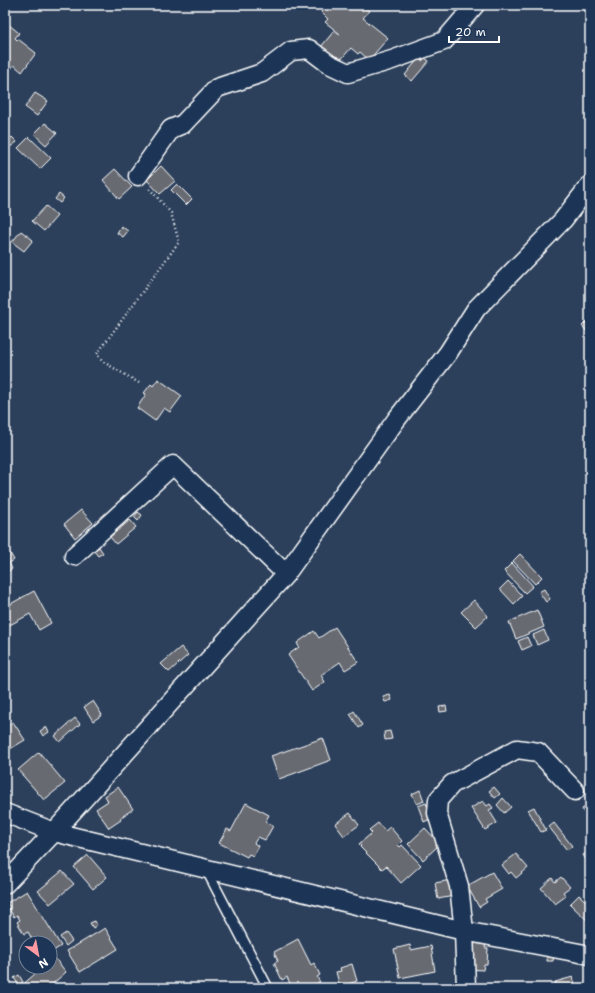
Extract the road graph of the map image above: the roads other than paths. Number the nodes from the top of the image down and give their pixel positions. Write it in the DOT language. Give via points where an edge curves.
graph roads {
  1 [pos="475,5"];
  2 [pos="138,176"];
  3 [pos="590,185"];
  4 [pos="74,556"];
  5 [pos="286,574"];
  6 [pos="575,791"];
  7 [pos="5,813"];
  8 [pos="54,832"];
  9 [pos="206,869"];
  10 [pos="5,884"];
  11 [pos="464,931"];
  12 [pos="590,955"];
  13 [pos="268,988"];
  14 [pos="466,988"];
  1 -- 2 [label="street" via="444,41 392,60 348,73 329,64 309,49 291,51 262,73 216,88 183,124 172,129"];
  3 -- 5 [label="street" via="563,220 476,309 448,353 396,420"];
  4 -- 5 [label="street" via="173,465"];
  5 -- 8 [label="street"];
  6 -- 11 [label="street" via="538,752 517,749 452,784 438,800 436,813 459,886"];
  7 -- 8 [label="street"];
  8 -- 9 [label="street"];
  8 -- 10 [label="street"];
  9 -- 11 [label="street"];
  9 -- 13 [label="lane"];
  11 -- 12 [label="street"];
  11 -- 14 [label="street"];
}
